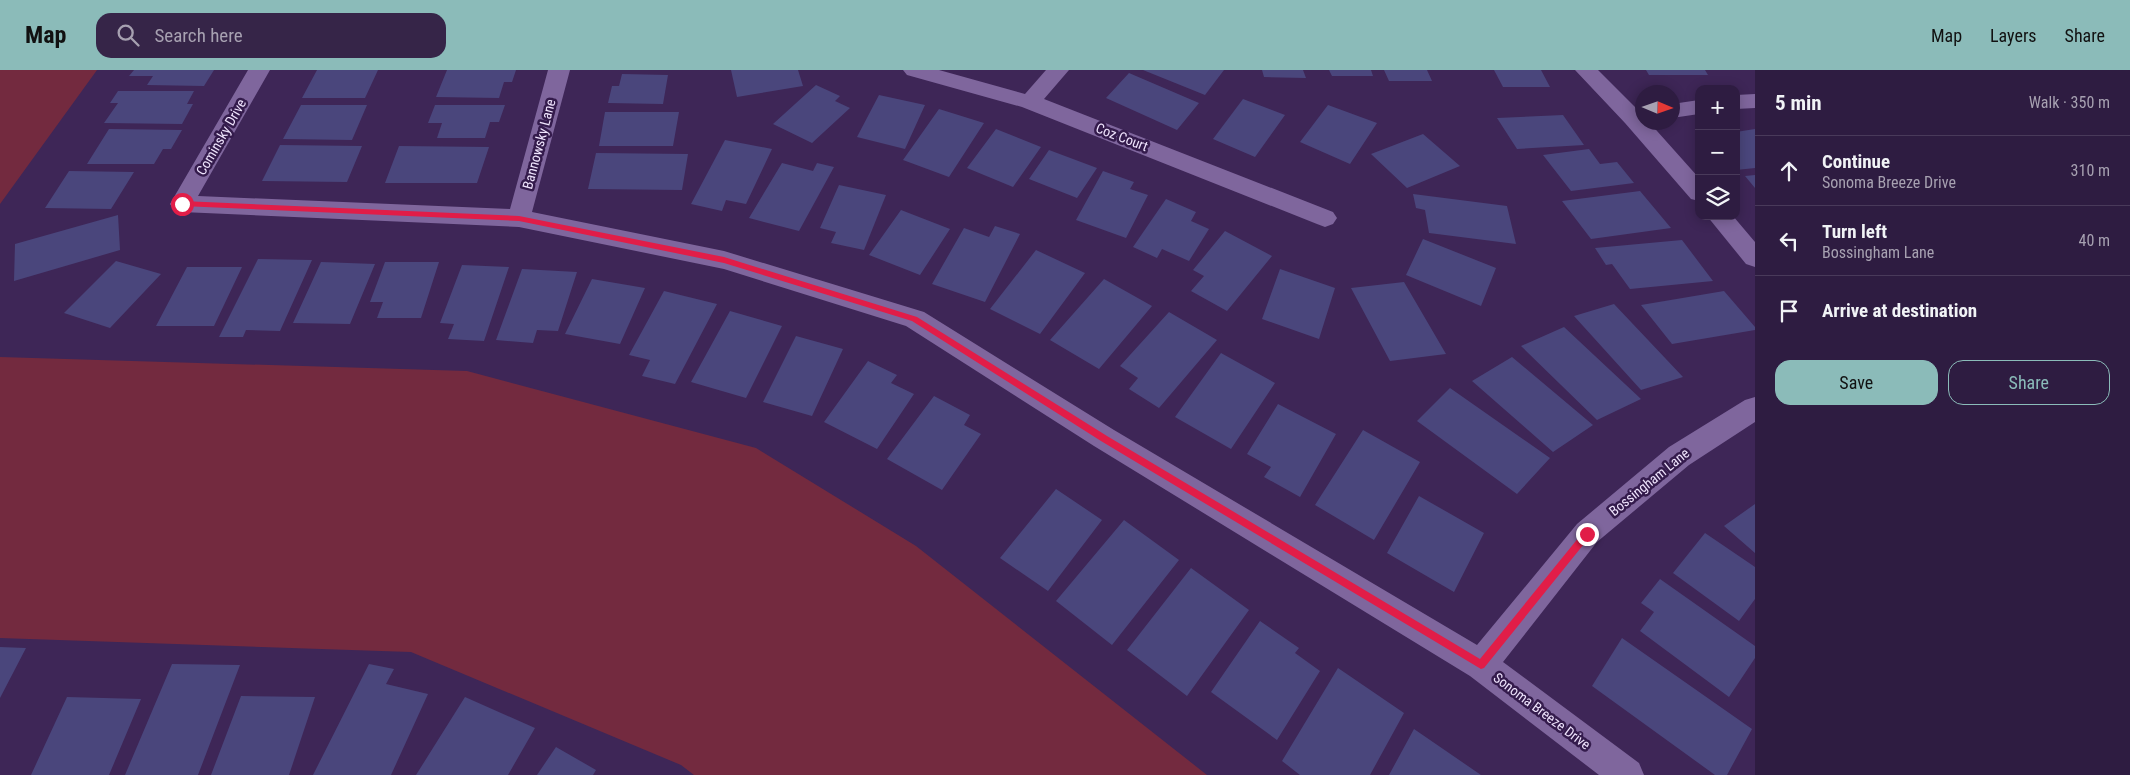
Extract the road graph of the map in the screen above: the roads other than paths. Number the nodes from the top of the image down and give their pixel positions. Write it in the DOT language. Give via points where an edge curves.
graph roads {
  1 [pos="259,70"];
  2 [pos="559,70"];
  3 [pos="914,70"];
  4 [pos="1058,70"];
  5 [pos="1586,70"];
  6 [pos="1755,101"];
  7 [pos="1030,102"];
  8 [pos="1740,102"];
  9 [pos="1695,108"];
  10 [pos="1680,110"];
  11 [pos="1635,114"];
  12 [pos="1648,130"];
  13 [pos="1695,188"];
  14 [pos="182,204"];
  15 [pos="519,218"];
  16 [pos="1325,218"];
  17 [pos="1722,220"];
  18 [pos="1755,258"];
  19 [pos="1755,408"];
  20 [pos="1481,665"];
  21 [pos="1627,775"];
  1 -- 14 [label="street, Cominsky Drive"];
  2 -- 15 [label="street, Bannowsky Lane"];
  3 -- 7 [label="street, Coz Court"];
  4 -- 7 [label="street"];
  5 -- 11 [label="street"];
  6 -- 8 [label="street"];
  7 -- 16 [label="street, Coz Court"];
  9 -- 10 [label="street"];
  12 -- 13 [label="street"];
  14 -- 15 [label="street, Sonoma Breeze Drive"];
  15 -- 20 [label="street, Sonoma Breeze Drive" via="724,260 914,319 1104,438"];
  17 -- 18 [label="street"];
  19 -- 20 [label="street, Bossingham Lane" via="1679,456 1587,534"];
  20 -- 21 [label="street, Sonoma Breeze Drive"];
}
